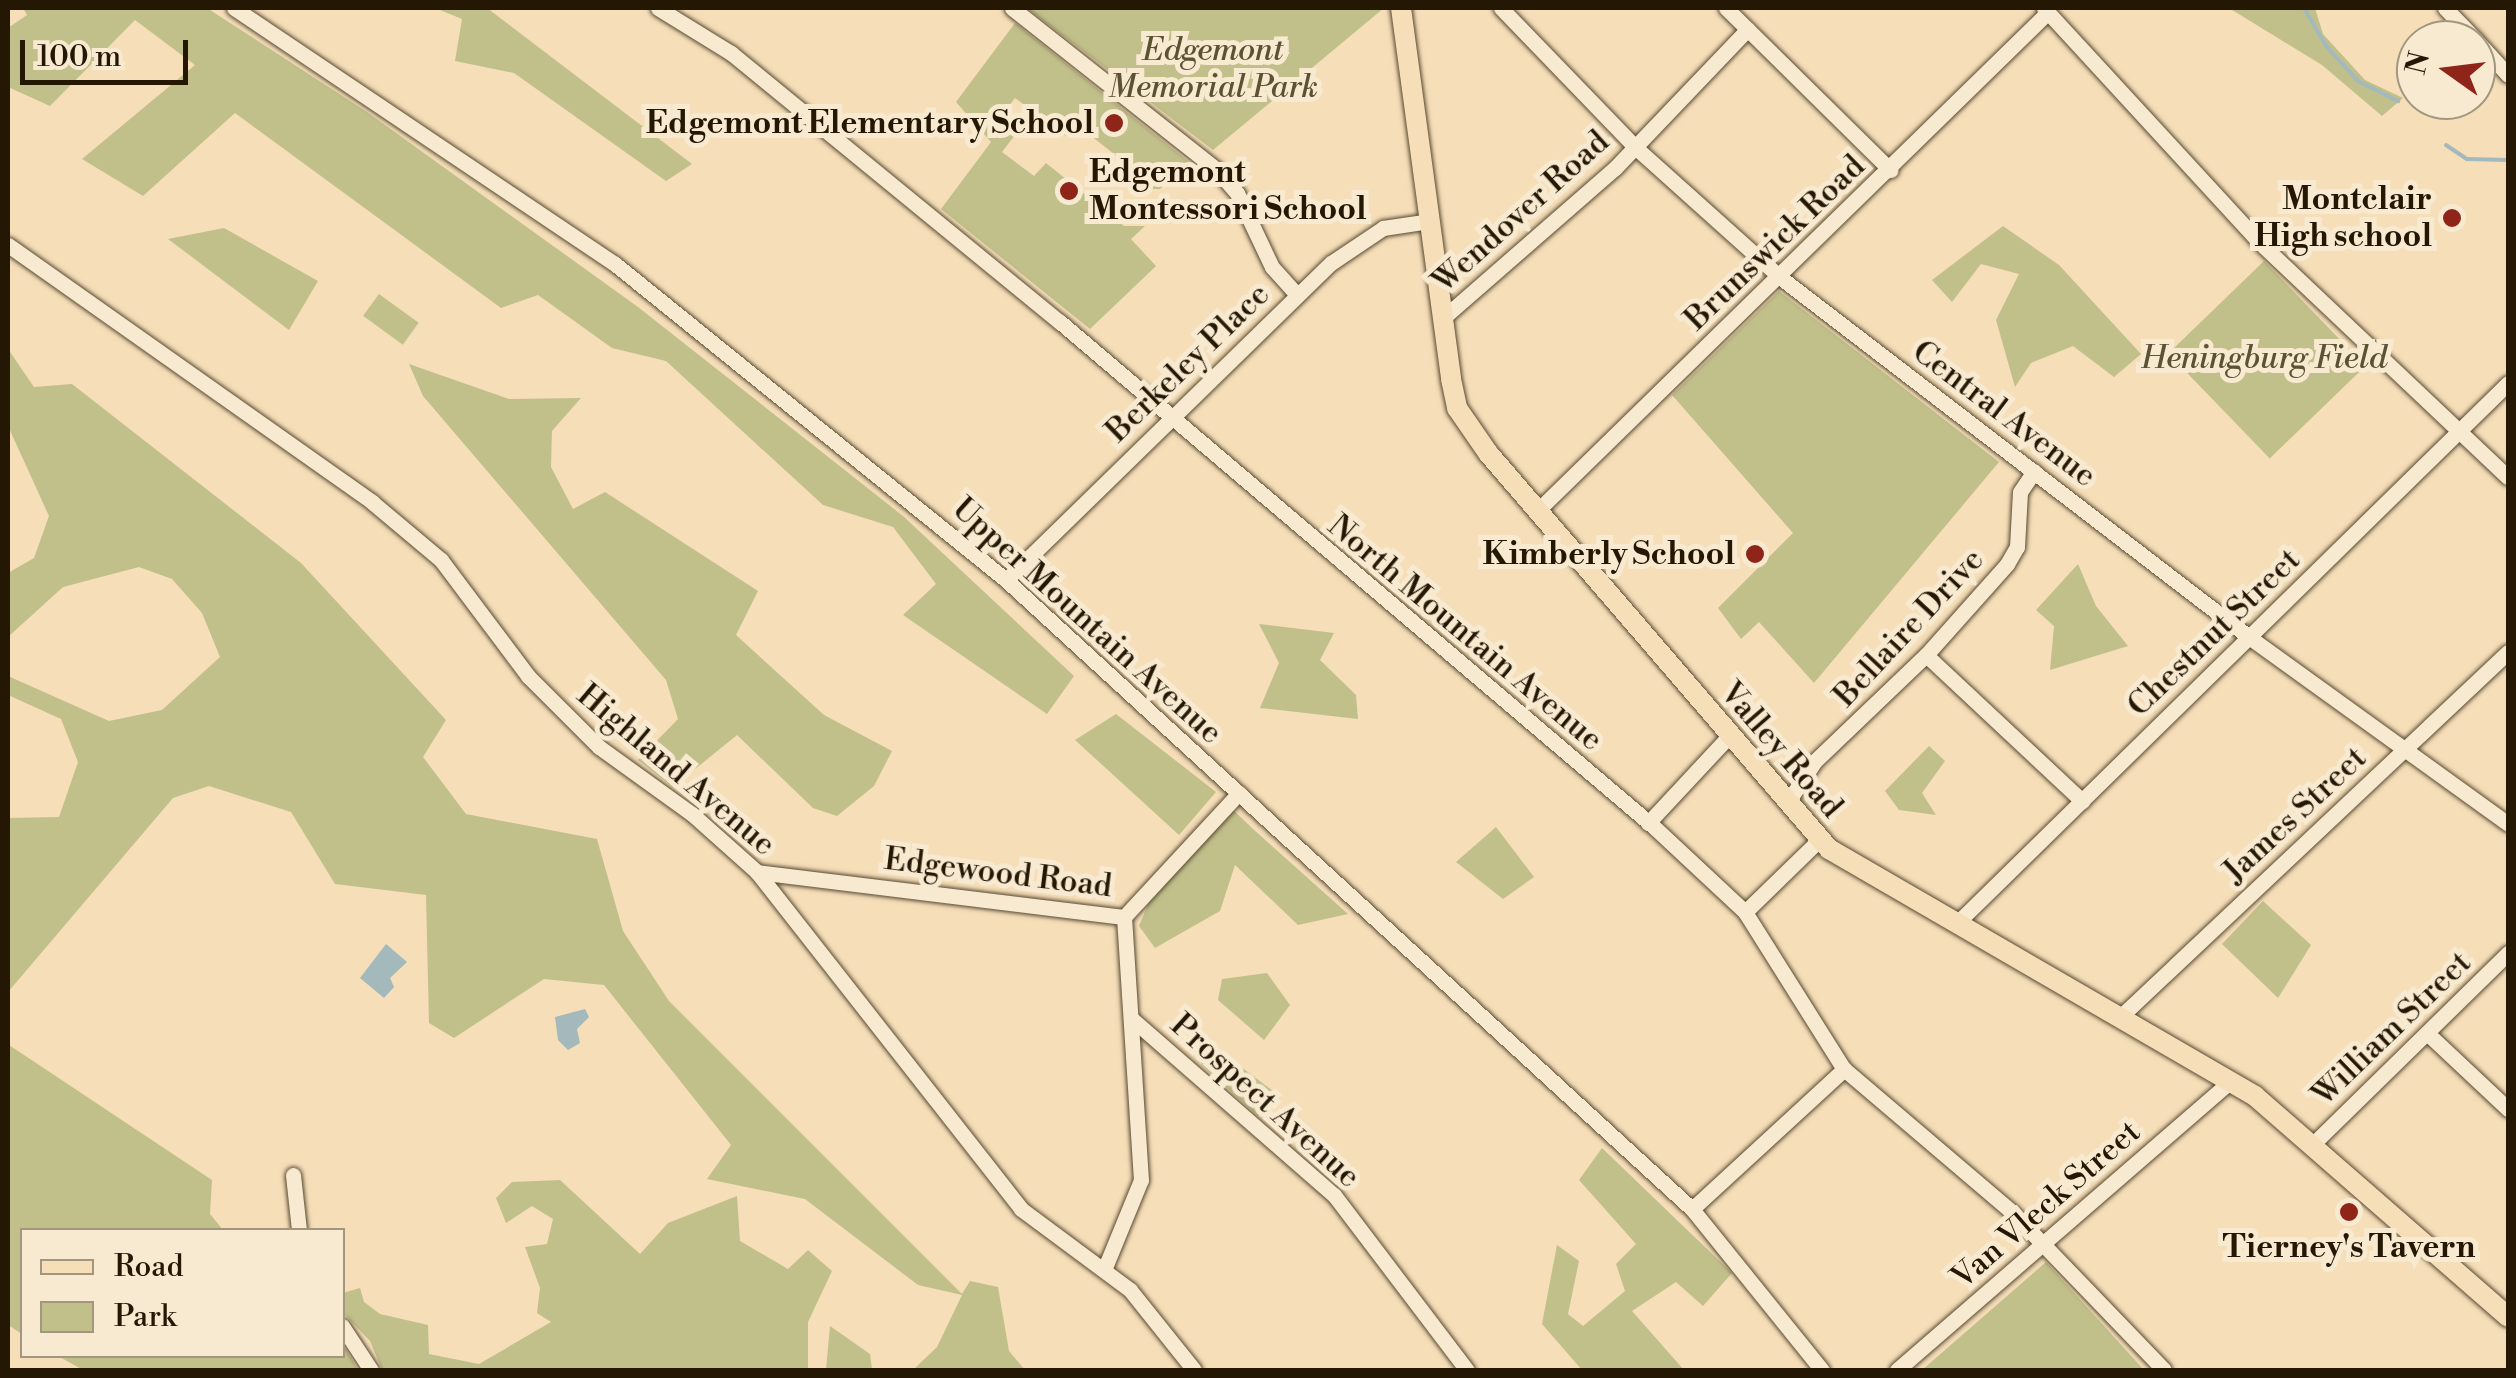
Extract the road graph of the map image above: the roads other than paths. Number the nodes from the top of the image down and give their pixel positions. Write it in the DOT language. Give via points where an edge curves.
graph roads {
  1 [pos="658,8"];
  2 [pos="1012,8"];
  3 [pos="1401,8"];
  4 [pos="1501,8"];
  5 [pos="1726,8"];
  6 [pos="245,10"];
  7 [pos="2046,10"];
  8 [pos="1748,29"];
  9 [pos="1635,148"];
  10 [pos="1890,170"];
  11 [pos="1430,221"];
  12 [pos="8,245"];
  13 [pos="1780,278"];
  14 [pos="1296,294"];
  15 [pos="1443,318"];
  16 [pos="2508,383"];
  17 [pos="1170,419"];
  18 [pos="2459,431"];
  19 [pos="2034,472"];
  20 [pos="2508,478"];
  21 [pos="1538,511"];
  22 [pos="1006,580"];
  23 [pos="2249,637"];
  24 [pos="2508,652"];
  25 [pos="1926,655"];
  26 [pos="1728,736"];
  27 [pos="2405,750"];
  28 [pos="1239,793"];
  29 [pos="2082,801"];
  30 [pos="1786,804"];
  31 [pos="1648,823"];
  32 [pos="2508,824"];
  33 [pos="1819,840"];
  34 [pos="757,872"];
  35 [pos="1745,912"];
  36 [pos="1124,917"];
  37 [pos="1957,923"];
  38 [pos="2508,953"];
  39 [pos="2119,1018"];
  40 [pos="1132,1019"];
  41 [pos="2428,1034"];
  42 [pos="1844,1069"];
  43 [pos="2231,1082"];
  44 [pos="2508,1109"];
  45 [pos="2314,1144"];
  46 [pos="293,1174"];
  47 [pos="1692,1208"];
  48 [pos="299,1228"];
  49 [pos="2044,1244"];
  50 [pos="1104,1270"];
  51 [pos="2508,1317"];
  52 [pos="345,1331"];
  53 [pos="371,1370"];
  54 [pos="1194,1370"];
  55 [pos="1467,1370"];
  56 [pos="1822,1370"];
  57 [pos="1897,1370"];
  58 [pos="2164,1370"];
  1 -- 17 [label="street, North Mountain Avenue" via="731,54"];
  2 -- 14 [label="street" via="1216,169 1237,193 1272,267"];
  3 -- 11 [label="main road, Valley Road"];
  4 -- 9 [label="street, Central Avenue"];
  5 -- 8 [label="street"];
  6 -- 22 [label="street, Upper Mountain Avenue" via="615,264"];
  7 -- 10 [label="street, Brunswick Road"];
  7 -- 18 [label="street" via="2256,240"];
  8 -- 9 [label="street, Wendover Road"];
  8 -- 10 [label="street"];
  9 -- 13 [label="street, Central Avenue"];
  9 -- 15 [label="street, Wendover Road"];
  10 -- 13 [label="street, Brunswick Road"];
  11 -- 14 [label="street, Berkeley Place" via="1373,233"];
  11 -- 15 [label="main road, Valley Road"];
  12 -- 34 [label="street, Highland Avenue" via="372,502 441,560 528,676 599,747 692,814"];
  13 -- 19 [label="street, Central Avenue"];
  13 -- 21 [label="street, Brunswick Road"];
  14 -- 17 [label="street, Berkeley Place"];
  15 -- 21 [label="main road, Valley Road" via="1458,408"];
  16 -- 18 [label="street, Chestnut Street"];
  17 -- 22 [label="street, Berkeley Place"];
  17 -- 31 [label="street, North Mountain Avenue"];
  18 -- 20 [label="street"];
  18 -- 23 [label="street, Chestnut Street"];
  19 -- 23 [label="street, Central Avenue"];
  19 -- 25 [label="street, Bellaire Drive" via="2020,492 2017,547"];
  21 -- 26 [label="main road, Valley Road"];
  22 -- 28 [label="street, Upper Mountain Avenue"];
  23 -- 27 [label="street, Central Avenue"];
  23 -- 29 [label="street, Chestnut Street"];
  24 -- 27 [label="street, James Street"];
  25 -- 29 [label="street"];
  25 -- 30 [label="street, Bellaire Drive" via="1816,761"];
  26 -- 30 [label="main road, Valley Road"];
  26 -- 31 [label="street"];
  27 -- 32 [label="street, Central Avenue"];
  27 -- 39 [label="street, James Street"];
  28 -- 36 [label="street, Edgewood Road"];
  28 -- 47 [label="street, Upper Mountain Avenue"];
  29 -- 37 [label="street, Chestnut Street"];
  30 -- 33 [label="main road, Valley Road"];
  31 -- 35 [label="street, North Mountain Avenue"];
  33 -- 35 [label="street"];
  33 -- 37 [label="main road, Valley Road"];
  34 -- 36 [label="street, Edgewood Road"];
  34 -- 50 [label="street, Highland Avenue" via="1021,1209"];
  35 -- 42 [label="street, North Mountain Avenue"];
  36 -- 40 [label="street"];
  37 -- 39 [label="main road, Valley Road"];
  38 -- 41 [label="street, William Street"];
  39 -- 43 [label="main road, Valley Road"];
  40 -- 50 [label="street" via="1141,1180"];
  40 -- 55 [label="street, Prospect Avenue" via="1334,1195"];
  41 -- 44 [label="street"];
  41 -- 45 [label="street, William Street"];
  42 -- 47 [label="street"];
  42 -- 49 [label="street, North Mountain Avenue"];
  43 -- 45 [label="main road, Valley Road"];
  43 -- 49 [label="street, Van Vleck Street"];
  45 -- 51 [label="main road, Valley Road"];
  46 -- 48 [label="street"];
  47 -- 56 [label="street, Upper Mountain Avenue"];
  49 -- 57 [label="street, Van Vleck Street"];
  49 -- 58 [label="street, North Mountain Avenue"];
  50 -- 54 [label="street, Highland Avenue" via="1130,1290"];
  52 -- 53 [label="street"];
}
